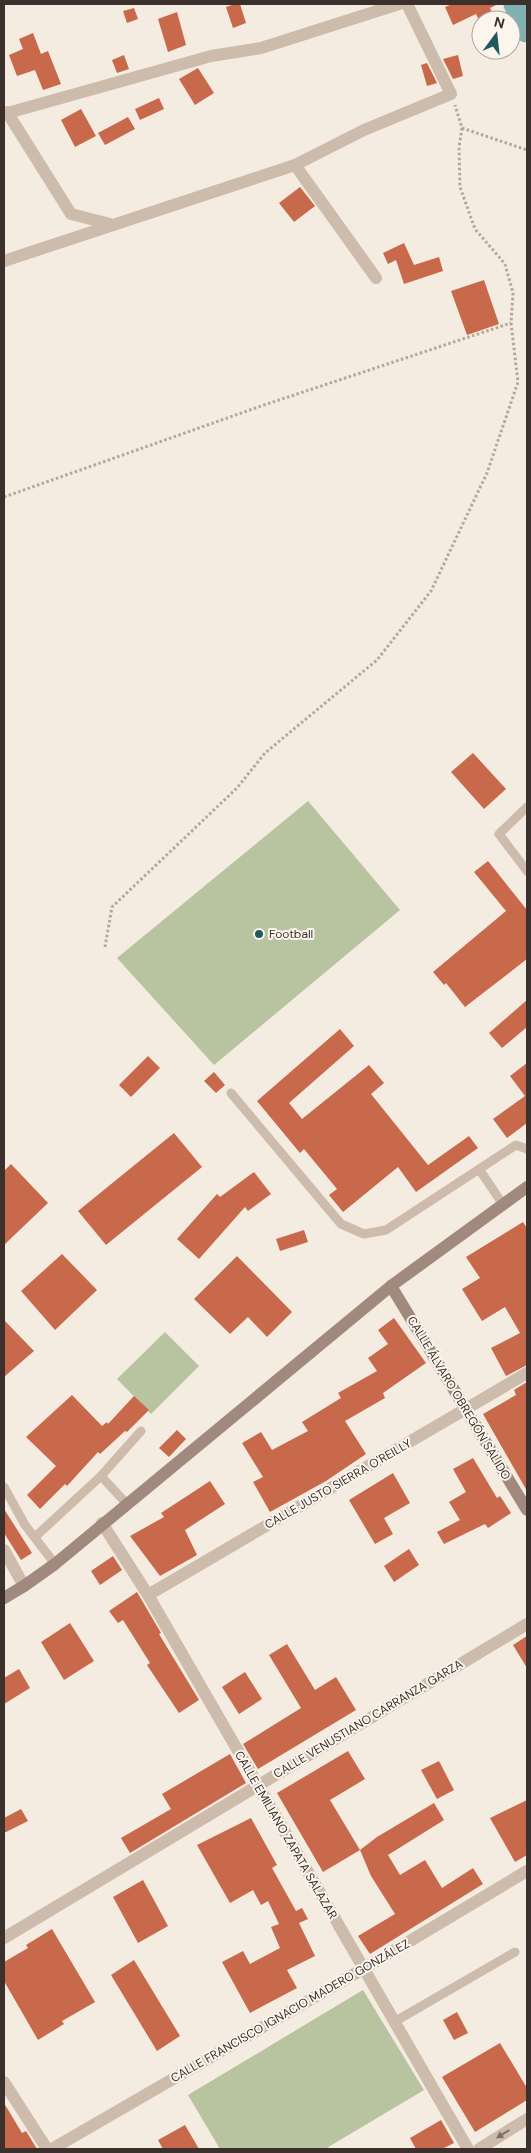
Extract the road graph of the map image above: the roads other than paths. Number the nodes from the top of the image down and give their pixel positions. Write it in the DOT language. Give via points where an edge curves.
graph roads {
  1 [pos="399,4"];
  2 [pos="407,4"];
  3 [pos="6,113"];
  4 [pos="295,164"];
  5 [pos="110,224"];
  6 [pos="4,261"];
  7 [pos="376,278"];
  8 [pos="527,807"];
  9 [pos="527,870"];
  10 [pos="231,1092"];
  11 [pos="527,1149"];
  12 [pos="479,1169"];
  13 [pos="527,1187"];
  14 [pos="502,1203"];
  15 [pos="391,1286"];
  16 [pos="527,1373"];
  17 [pos="466,1410"];
  18 [pos="141,1431"];
  19 [pos="101,1476"];
  20 [pos="4,1487"];
  21 [pos="126,1503"];
  22 [pos="527,1510"];
  23 [pos="102,1523"];
  24 [pos="35,1536"];
  25 [pos="4,1550"];
  26 [pos="54,1564"];
  27 [pos="24,1586"];
  28 [pos="148,1595"];
  29 [pos="4,1598"];
  30 [pos="527,1624"];
  31 [pos="257,1785"];
  32 [pos="527,1871"];
  33 [pos="4,1938"];
  34 [pos="515,1952"];
  35 [pos="363,1969"];
  36 [pos="394,2022"];
  37 [pos="4,2082"];
  38 [pos="527,2119"];
  39 [pos="47,2149"];
  40 [pos="52,2149"];
  41 [pos="468,2149"];
  42 [pos="479,2149"];
  1 -- 3 [label="street" via="261,48 211,56"];
  2 -- 4 [label="street" via="451,94 364,130"];
  3 -- 5 [label="street" via="72,214"];
  4 -- 5 [label="street"];
  4 -- 7 [label="street"];
  5 -- 6 [label="street"];
  8 -- 9 [label="lane" via="499,834"];
  10 -- 12 [label="lane" via="342,1224 364,1234 386,1230"];
  11 -- 12 [label="lane" via="516,1145"];
  12 -- 14 [label="lane"];
  13 -- 14 [label="street"];
  14 -- 15 [label="street"];
  15 -- 17 [label="street, CALLE ÁLVARO OBREGÓN SALIDO"];
  15 -- 21 [label="street"];
  16 -- 17 [label="street, CALLE JUSTO SIERRA O'REILLY"];
  17 -- 22 [label="street, CALLE ÁLVARO OBREGÓN SALIDO"];
  17 -- 28 [label="street, CALLE JUSTO SIERRA O'REILLY"];
  18 -- 19 [label="lane"];
  19 -- 21 [label="lane"];
  19 -- 24 [label="lane"];
  20 -- 24 [label="lane" via="25,1525"];
  21 -- 23 [label="street"];
  23 -- 26 [label="street"];
  23 -- 28 [label="street, CALLE EMILIANO ZAPATA SALAZAR"];
  24 -- 26 [label="lane"];
  25 -- 27 [label="street"];
  26 -- 27 [label="street"];
  27 -- 29 [label="street"];
  28 -- 31 [label="street, CALLE EMILIANO ZAPATA SALAZAR"];
  30 -- 31 [label="street, CALLE VENUSTIANO CARRANZA GARZA"];
  31 -- 33 [label="street, CALLE VENUSTIANO CARRANZA GARZA"];
  31 -- 35 [label="street, CALLE EMILIANO ZAPATA SALAZAR"];
  32 -- 35 [label="street, CALLE FRANCISCO IGNACIO MADERO GONZÁLEZ"];
  34 -- 36 [label="lane"];
  35 -- 36 [label="street, CALLE EMILIANO ZAPATA SALAZAR"];
  35 -- 40 [label="street, CALLE FRANCISCO IGNACIO MADERO GONZÁLEZ"];
  36 -- 41 [label="street, CALLE EMILIANO ZAPATA SALAZAR"];
  37 -- 39 [label="street"];
  38 -- 42 [label="street, one-way"];
}
